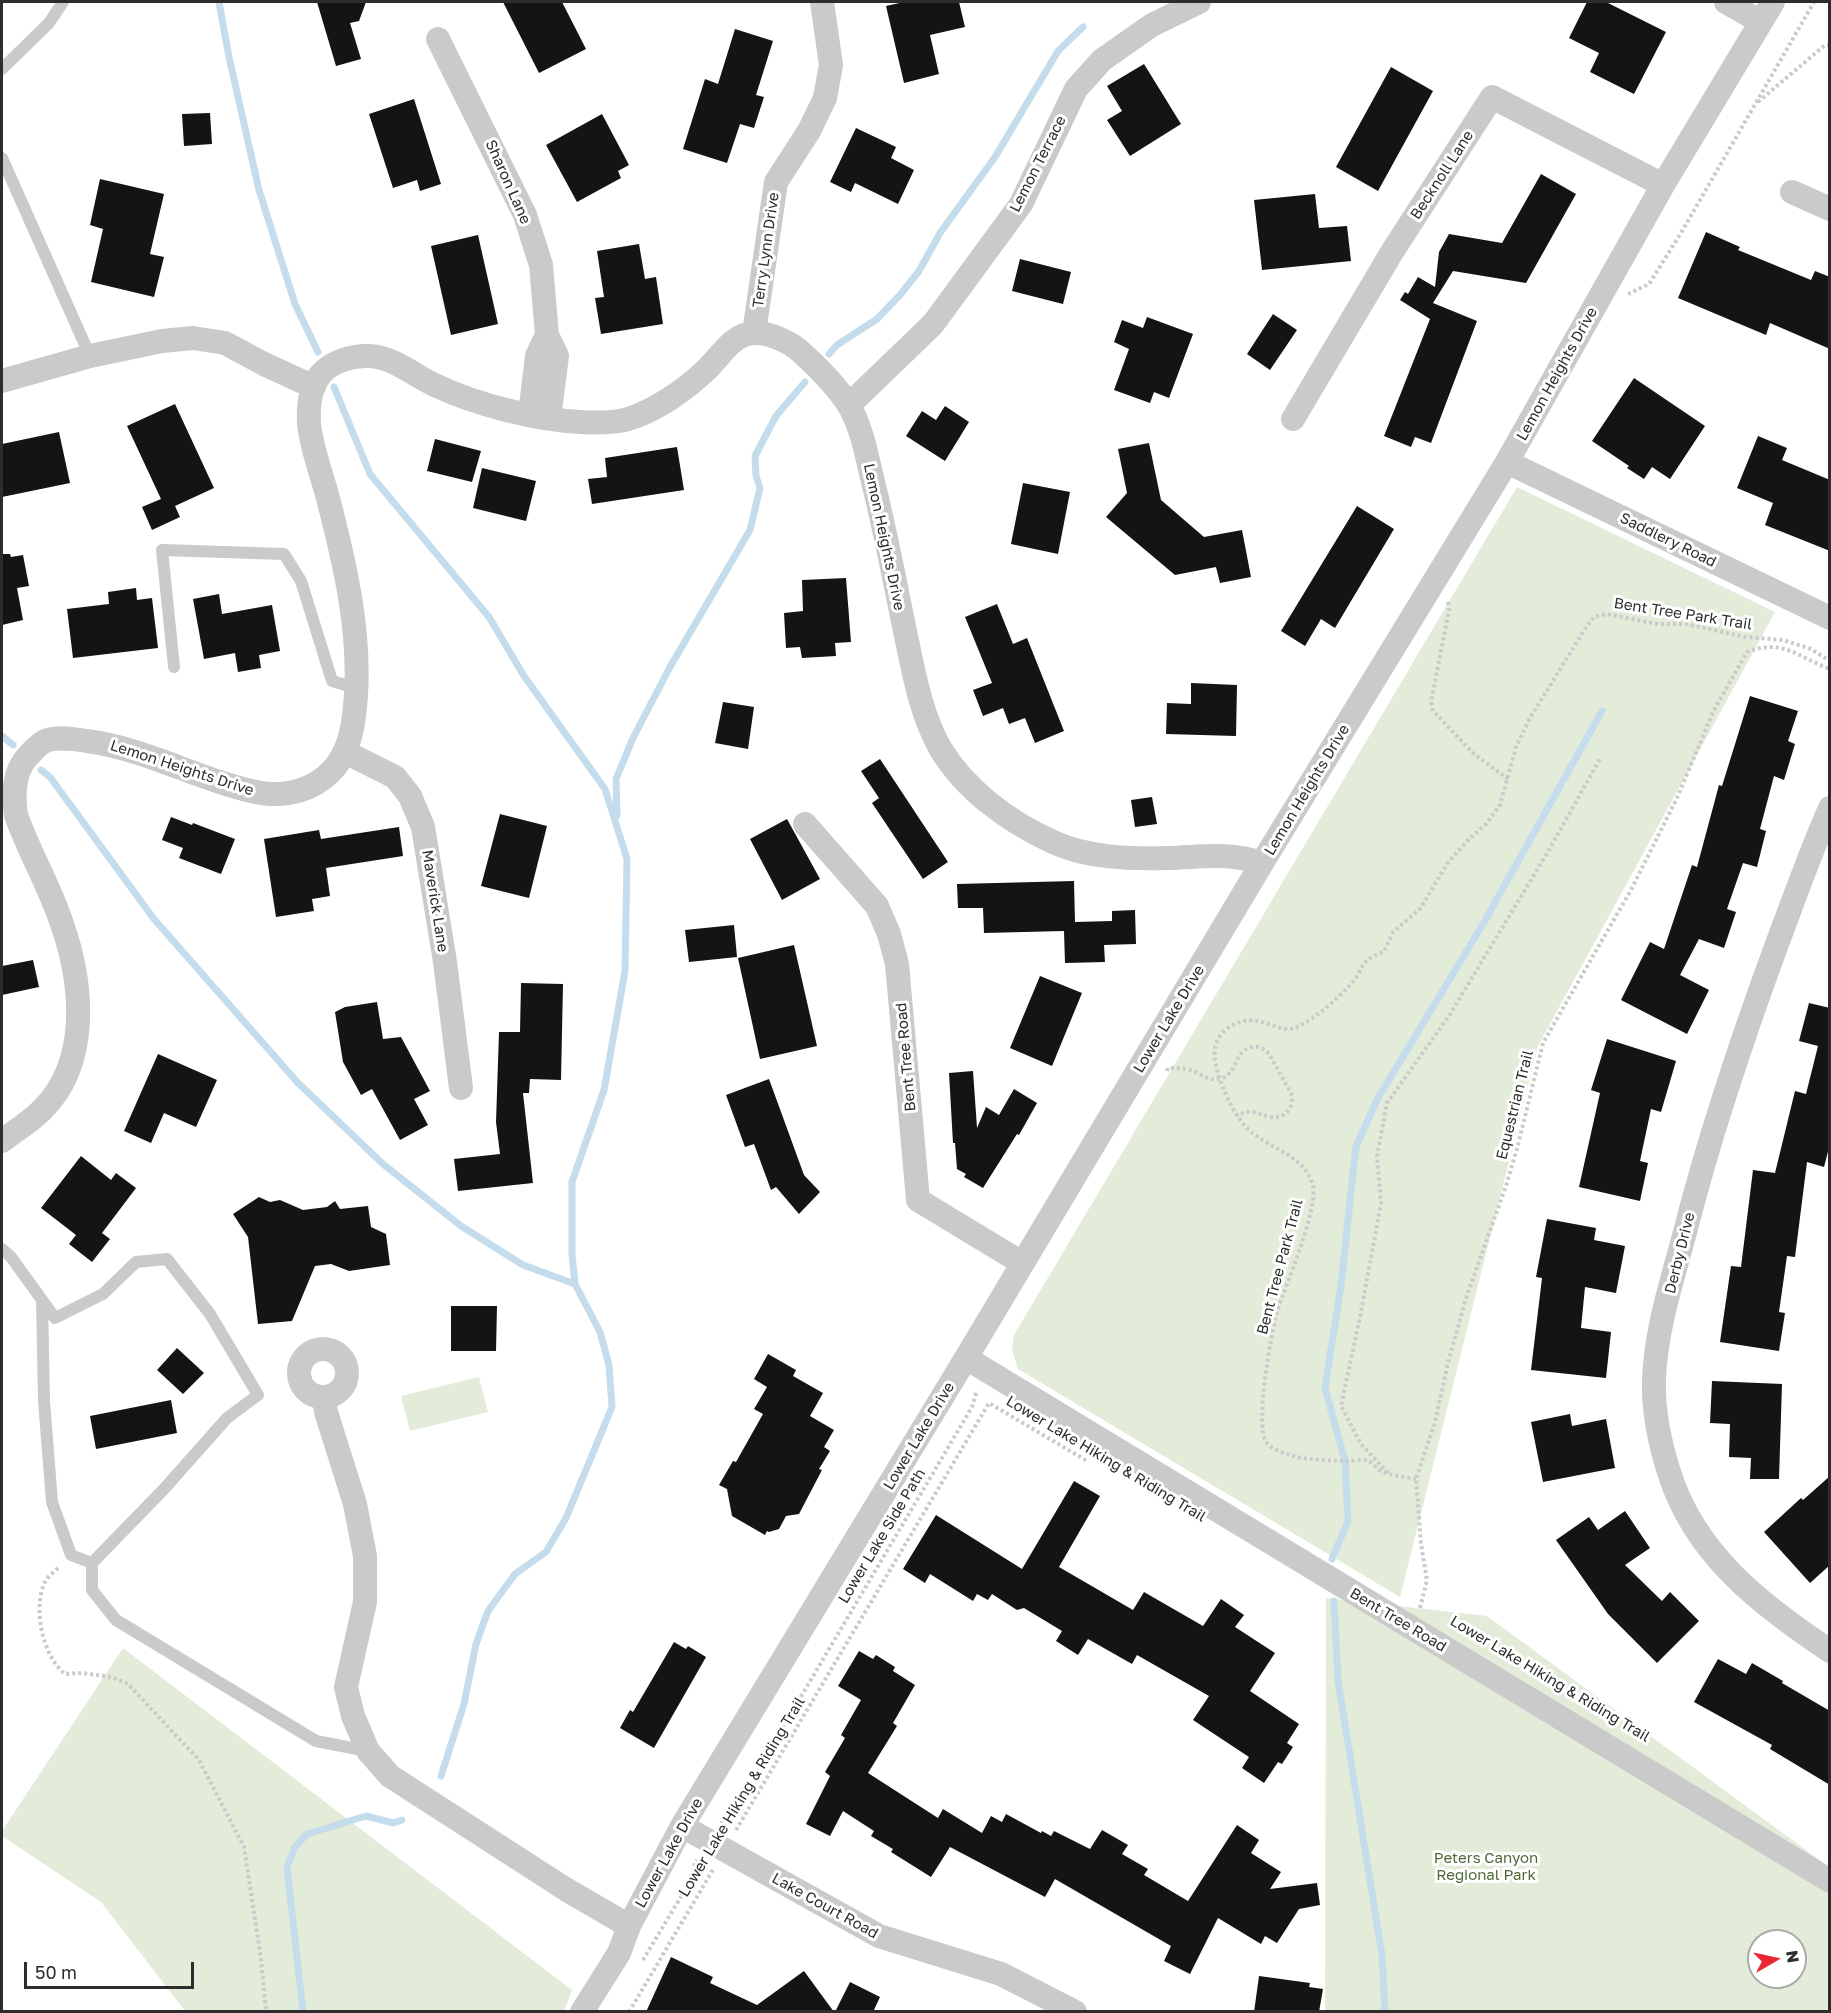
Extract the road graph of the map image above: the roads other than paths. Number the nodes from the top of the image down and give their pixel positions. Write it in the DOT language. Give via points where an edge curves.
graph roads {
  1 [pos="63,2"];
  2 [pos="822,2"];
  3 [pos="1199,2"];
  4 [pos="1726,2"];
  5 [pos="1773,2"];
  6 [pos="1761,22"];
  7 [pos="438,39"];
  8 [pos="2,69"];
  9 [pos="2,158"];
  10 [pos="1663,185"];
  11 [pos="1792,192"];
  12 [pos="1830,209"];
  13 [pos="754,333"];
  14 [pos="90,356"];
  15 [pos="2,381"];
  16 [pos="314,387"];
  17 [pos="849,405"];
  18 [pos="540,416"];
  19 [pos="1293,419"];
  20 [pos="1507,462"];
  21 [pos="1830,618"];
  22 [pos="174,667"];
  23 [pos="356,688"];
  24 [pos="345,752"];
  25 [pos="1830,808"];
  26 [pos="805,824"];
  27 [pos="1262,863"];
  28 [pos="461,1088"];
  29 [pos="2,1141"];
  30 [pos="2,1249"];
  31 [pos="1022,1263"];
  32 [pos="42,1300"];
  33 [pos="966,1358"];
  34 [pos="324,1397"];
  35 [pos="92,1563"];
  36 [pos="1830,1651"];
  37 [pos="368,1751"];
  38 [pos="682,1826"];
  39 [pos="1830,1881"];
  40 [pos="629,1926"];
  41 [pos="582,2012"];
  42 [pos="1075,2012"];
  1 -- 8 [label="lane" via="49,23"];
  2 -- 13 [label="street, Terry Lynn Drive" via="831,65 825,98 776,182"];
  3 -- 17 [label="street, Lemon Terrace" via="1152,25 1102,60 1076,89 1021,204 933,324"];
  4 -- 6 [label="street"];
  5 -- 6 [label="street, Lemon Heights Drive"];
  6 -- 10 [label="street, Lemon Heights Drive"];
  7 -- 18 [label="street, Sharon Lane" via="525,215 541,265 547,335 557,356"];
  9 -- 14 [label="lane"];
  10 -- 19 [label="street, Becknoll Lane" via="1492,97 1392,252"];
  10 -- 20 [label="street, Lemon Heights Drive"];
  11 -- 12 [label="street"];
  13 -- 17 [label="street, Lemon Heights Drive" via="798,348"];
  13 -- 18 [label="street" via="736,339 706,370 665,401 630,419 583,423"];
  14 -- 15 [label="street"];
  14 -- 16 [label="street" via="193,338 225,343"];
  16 -- 18 [label="street" via="322,372 340,361 369,356 385,359 441,388 493,407"];
  16 -- 23 [label="street, Lemon Heights Drive" via="309,402 309,428 351,597 357,645"];
  17 -- 27 [label="street, Lemon Heights Drive" via="861,433 883,522 917,689 939,746 955,770 1003,814 1062,846 1097,855 1161,859 1230,855"];
  20 -- 21 [label="street, Saddlery Road"];
  20 -- 27 [label="street, Lemon Heights Drive"];
  22 -- 23 [label="lane" via="162,550 284,554 302,581 332,681"];
  23 -- 24 [label="street, Lemon Heights Drive" via="353,725"];
  24 -- 28 [label="street, Maverick Lane" via="395,777 410,796 423,827"];
  24 -- 29 [label="street, Lemon Heights Drive" via="332,772 313,787 270,794 207,779 106,743 71,738 46,741 23,761 13,798 16,815 62,924 71,955 78,1021 67,1074 43,1110"];
  25 -- 36 [label="street, Derby Drive" via="1747,1025 1706,1152 1657,1340 1654,1382 1669,1474 1684,1509 1707,1546 1734,1579 1788,1624"];
  26 -- 31 [label="street, Bent Tree Road" via="877,906 889,934 897,964 918,1200"];
  27 -- 31 [label="street, Lower Lake Drive"];
  30 -- 32 [label="lane"];
  31 -- 33 [label="street, Lower Lake Drive"];
  32 -- 35 [label="lane" via="52,1502 70,1555"];
  32 -- 35 [label="lane" via="55,1318 103,1294 136,1262 167,1259 210,1314 258,1395 227,1418"];
  33 -- 38 [label="street, Lower Lake Drive"];
  33 -- 39 [label="street, Bent Tree Road"];
  34 -- 37 [label="street" via="355,1504 365,1556 365,1602 346,1687"];
  35 -- 37 [label="lane" via="92,1590 116,1620 316,1741"];
  37 -- 40 [label="street" via="390,1776"];
  38 -- 40 [label="street, Lower Lake Drive"];
  38 -- 42 [label="street, Lake Court Road" via="879,1936 1001,1974"];
  40 -- 41 [label="street, Lower Lake Drive" via="619,1953"];
}
